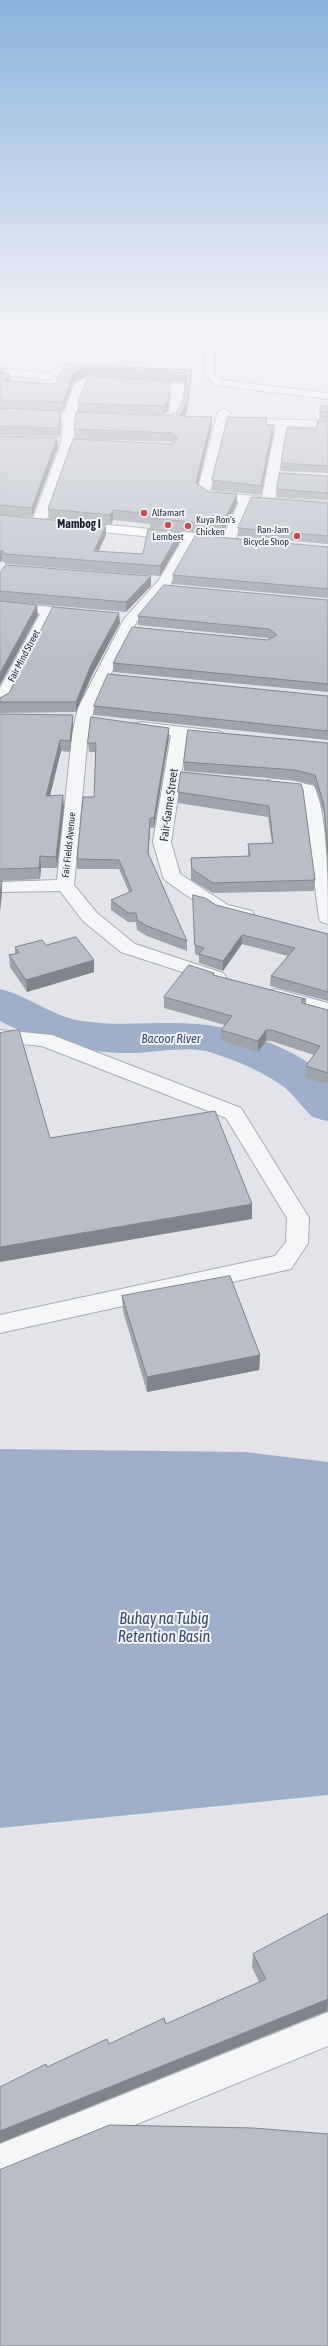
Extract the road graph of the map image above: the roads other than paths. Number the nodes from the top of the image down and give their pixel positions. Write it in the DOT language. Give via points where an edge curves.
graph roads {
  1 [pos="66,444"];
  2 [pos="215,444"];
  3 [pos="278,444"];
  4 [pos="272,475"];
  5 [pos="286,476"];
  6 [pos="247,499"];
  7 [pos="268,501"];
  8 [pos="328,506"];
  9 [pos="24,521"];
  10 [pos="39,522"];
  11 [pos="191,537"];
  12 [pos="228,541"];
  13 [pos="243,542"];
  14 [pos="0,606"];
  15 [pos="49,610"];
  16 [pos="94,615"];
  17 [pos="0,703"];
  18 [pos="128,725"];
  19 [pos="180,732"];
  20 [pos="234,737"];
  21 [pos="257,783"];
  22 [pos="65,885"];
  23 [pos="0,887"];
  24 [pos="328,918"];
  25 [pos="260,919"];
  26 [pos="233,982"];
  27 [pos="262,991"];
  28 [pos="328,1009"];
  29 [pos="0,1036"];
  30 [pos="0,1324"];
  31 [pos="328,2029"];
  32 [pos="0,2162"];
  1 -- 10 [label="street"];
  2 -- 6 [label="street" via="202,492 209,496"];
  3 -- 4 [label="street"];
  4 -- 5 [label="street"];
  4 -- 7 [label="street"];
  6 -- 7 [label="street"];
  6 -- 12 [label="street"];
  7 -- 8 [label="street"];
  9 -- 10 [label="main road"];
  10 -- 11 [label="main road"];
  11 -- 12 [label="main road"];
  11 -- 22 [label="street, Fair Fields Avenue" via="163,585 128,624 109,676 83,720"];
  12 -- 13 [label="main road"];
  14 -- 15 [label="street"];
  15 -- 16 [label="street"];
  15 -- 17 [label="street, Fair Mind Street"];
  18 -- 19 [label="street"];
  19 -- 20 [label="street"];
  19 -- 25 [label="street, Fair-Game Street" via="181,777 162,842 172,877 222,909"];
  21 -- 24 [label="street" via="294,786 308,790 312,800"];
  22 -- 23 [label="street"];
  22 -- 26 [label="street, Fair Fields Avenue" via="90,917 128,948"];
  27 -- 28 [label="street"];
  29 -- 30 [label="street" via="45,1040 234,1113 298,1218 297,1242 282,1262"];
  31 -- 32 [label="street"];
}
